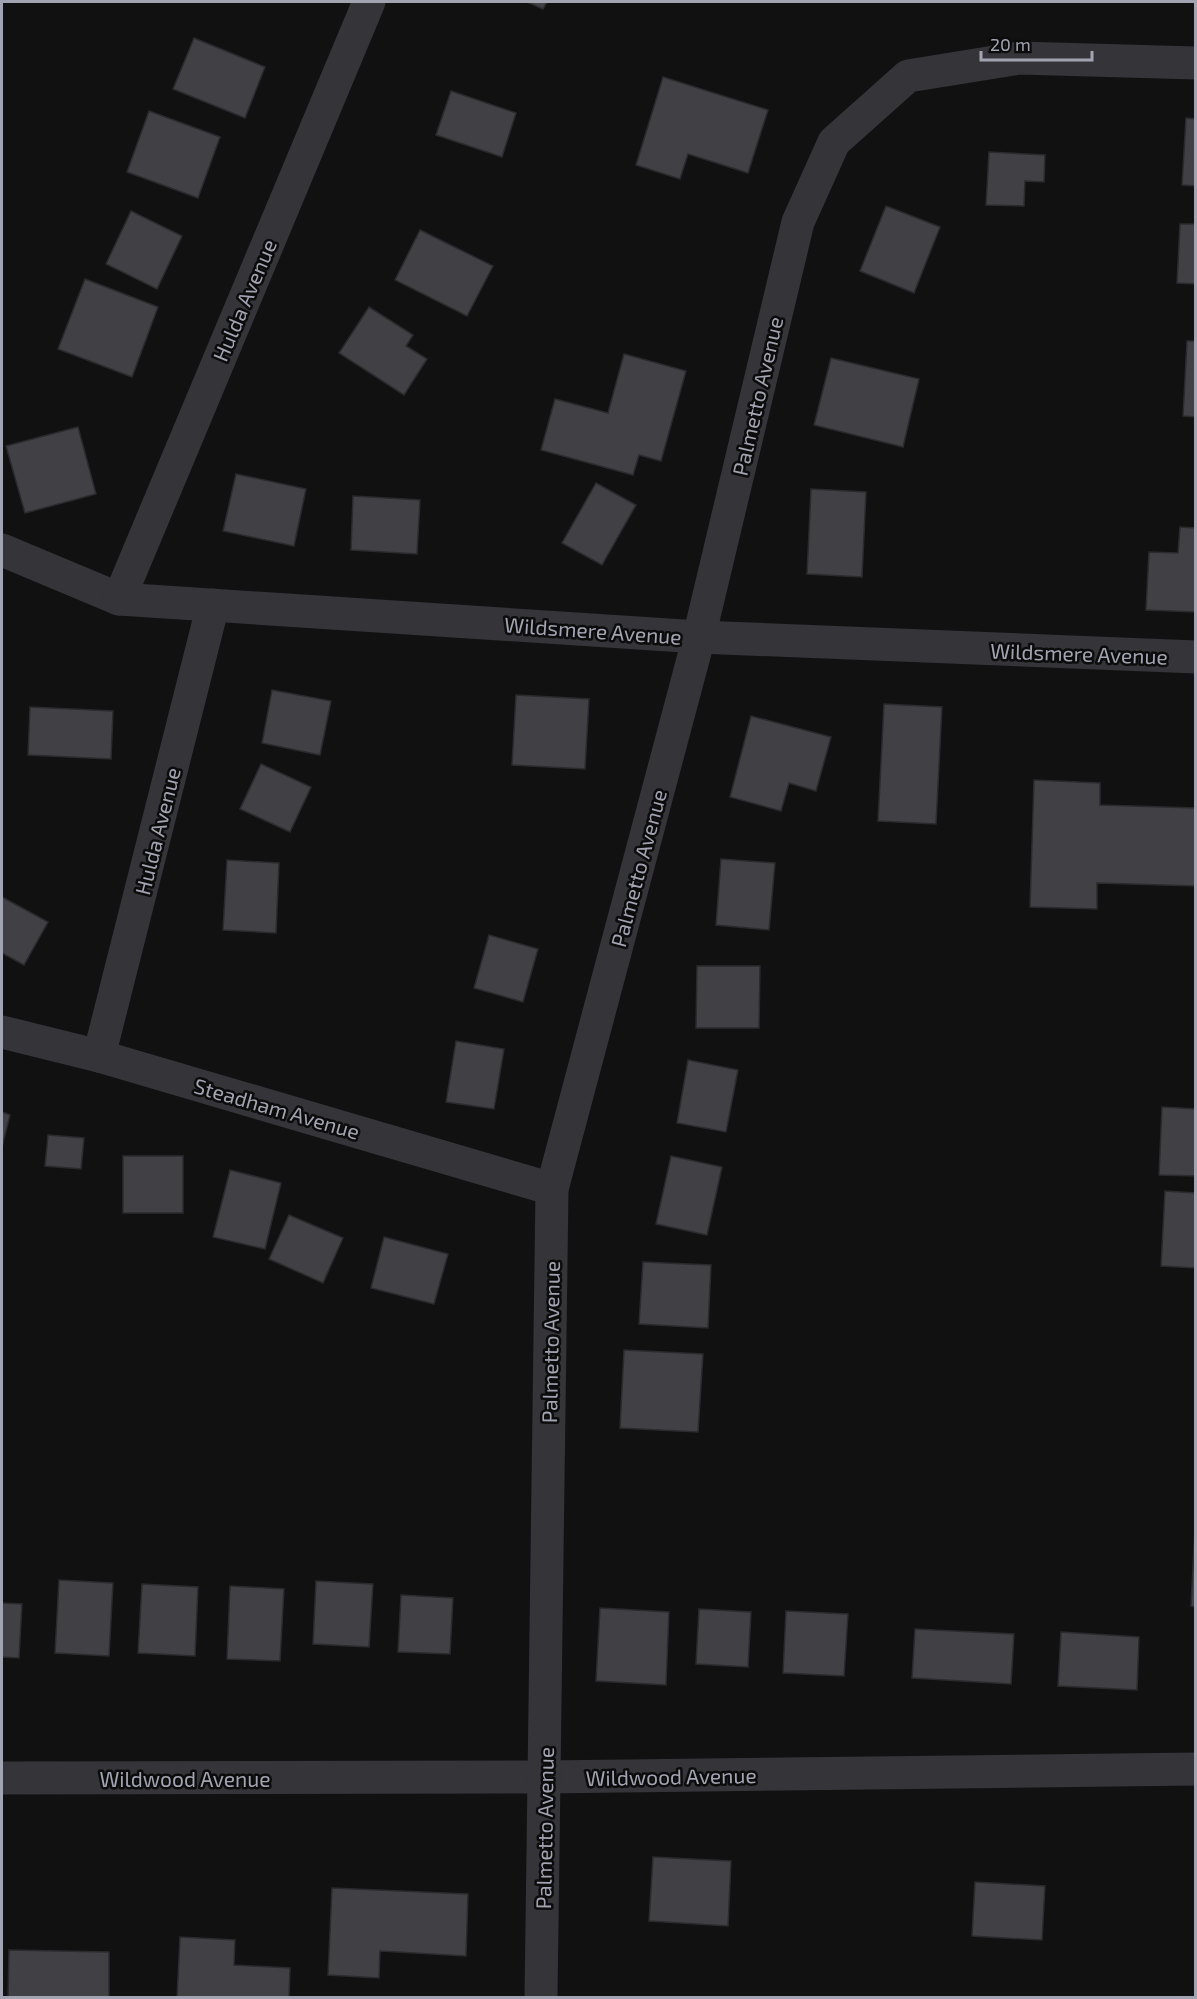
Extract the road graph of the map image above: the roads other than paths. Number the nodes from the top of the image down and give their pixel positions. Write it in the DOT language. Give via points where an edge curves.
graph roads {
  1 [pos="369,2"];
  2 [pos="1196,63"];
  3 [pos="2,550"];
  4 [pos="119,599"];
  5 [pos="213,605"];
  6 [pos="699,637"];
  7 [pos="1196,657"];
  8 [pos="2,1032"];
  9 [pos="99,1056"];
  10 [pos="552,1189"];
  11 [pos="1196,1769"];
  12 [pos="544,1777"];
  13 [pos="2,1778"];
  14 [pos="542,1998"];
  1 -- 4 [label="street, Hulda Avenue"];
  2 -- 6 [label="street, Palmetto Avenue" via="1019,58 908,76 834,142 798,222"];
  3 -- 4 [label="street, Wildsmere Avenue"];
  4 -- 5 [label="street, Wildsmere Avenue"];
  5 -- 6 [label="street, Wildsmere Avenue"];
  5 -- 9 [label="street, Hulda Avenue"];
  6 -- 7 [label="street, Wildsmere Avenue"];
  6 -- 10 [label="street, Palmetto Avenue"];
  8 -- 9 [label="street, Steadham Avenue"];
  9 -- 10 [label="street, Steadham Avenue"];
  10 -- 12 [label="street, Palmetto Avenue"];
  11 -- 12 [label="street, Wildwood Avenue"];
  12 -- 13 [label="street, Wildwood Avenue"];
  12 -- 14 [label="street, Palmetto Avenue"];
}
